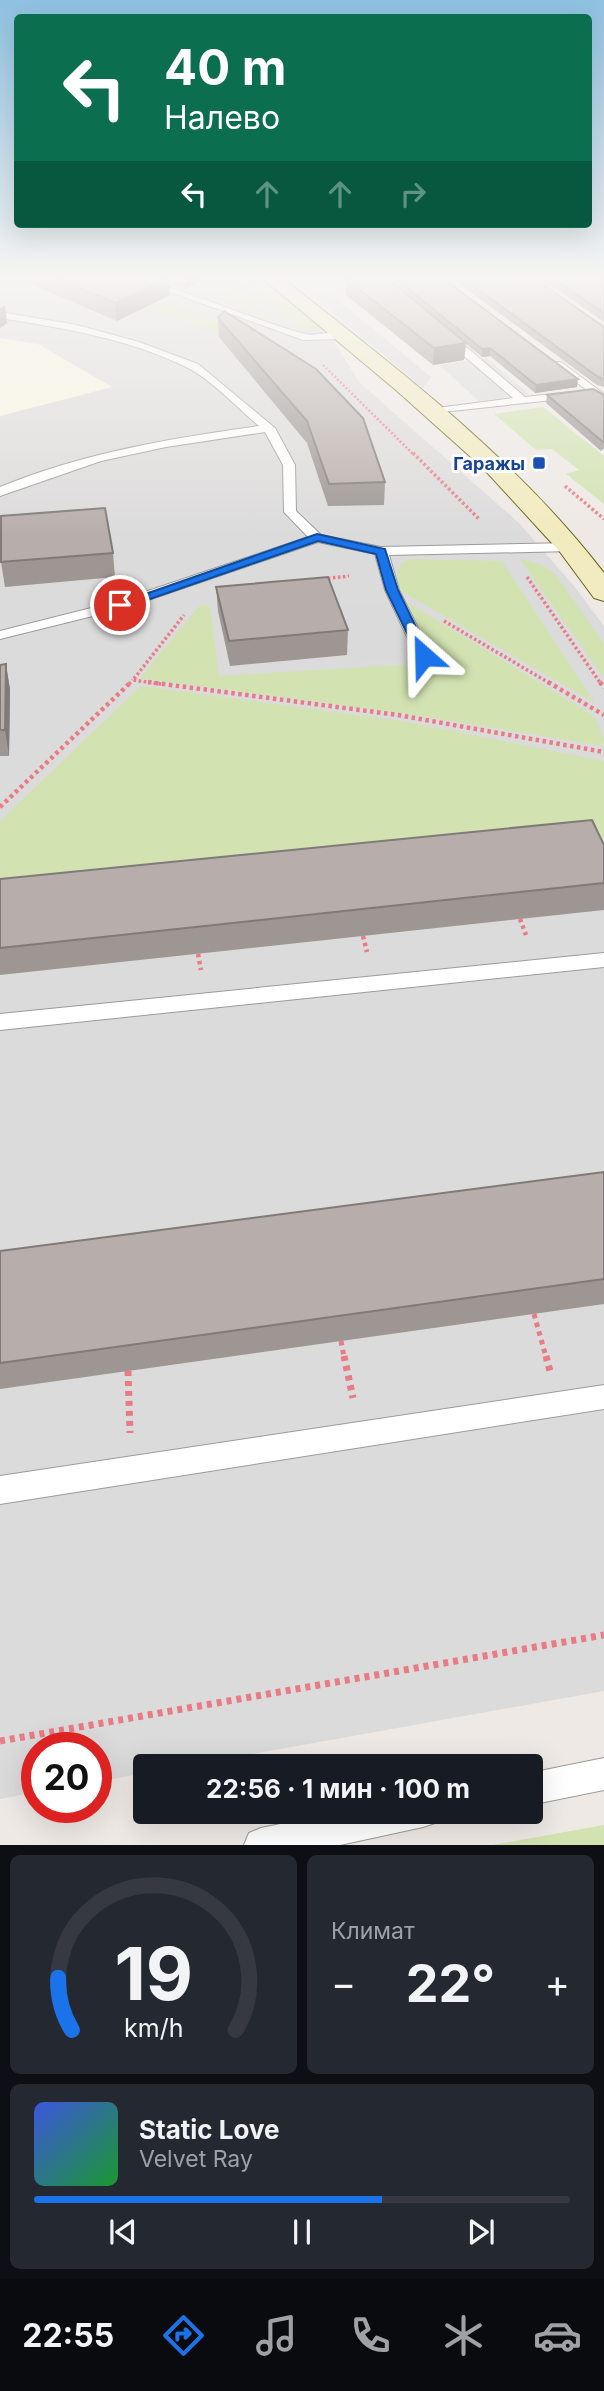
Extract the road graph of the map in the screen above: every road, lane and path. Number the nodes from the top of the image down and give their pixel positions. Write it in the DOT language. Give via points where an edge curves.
graph roads {
  1 [pos="186,363"];
  2 [pos="322,363"];
  3 [pos="376,363"];
  4 [pos="479,363"];
  5 [pos="557,363"];
  6 [pos="601,394"];
  7 [pos="523,401"];
  8 [pos="437,411"];
  9 [pos="269,428"];
  10 [pos="0,492"];
  11 [pos="317,538"];
  12 [pos="573,547"];
  13 [pos="508,549"];
  14 [pos="381,551"];
  15 [pos="310,580"];
  16 [pos="392,590"];
  17 [pos="604,592"];
  18 [pos="190,609"];
  19 [pos="0,635"];
  20 [pos="424,656"];
  21 [pos="133,680"];
  22 [pos="604,688"];
  23 [pos="604,715"];
  24 [pos="604,752"];
  25 [pos="0,807"];
  26 [pos="604,960"];
  27 [pos="0,1022"];
  28 [pos="534,1314"];
  29 [pos="341,1340"];
  30 [pos="128,1371"];
  31 [pos="551,1373"];
  32 [pos="604,1397"];
  33 [pos="354,1405"];
  34 [pos="130,1441"];
  35 [pos="0,1490"];
  36 [pos="604,1635"];
  37 [pos="0,1741"];
  38 [pos="604,1774"];
  39 [pos="543,1786"];
  40 [pos="361,1824"];
  41 [pos="261,1845"];
  1 -- 9 [label="lane"];
  2 -- 13 [label="path"];
  3 -- 8 [label="main road"];
  4 -- 7 [label="lane"];
  5 -- 6 [label="lane"];
  6 -- 7 [label="lane"];
  7 -- 8 [label="lane"];
  8 -- 12 [label="main road"];
  9 -- 10 [label="lane" via="174,441 74,464"];
  9 -- 11 [label="lane" via="289,465 290,512"];
  11 -- 14 [label="lane"];
  11 -- 19 [label="lane" via="120,605"];
  12 -- 13 [label="lane"];
  12 -- 17 [label="main road"];
  13 -- 14 [label="lane"];
  13 -- 22 [label="path"];
  14 -- 16 [label="lane"];
  15 -- 16 [label="path" via="364,575"];
  16 -- 20 [label="lane"];
  16 -- 23 [label="path"];
  18 -- 21 [label="path"];
  21 -- 24 [label="path" via="398,715"];
  21 -- 25 [label="path"];
  26 -- 27 [label="lane"];
  28 -- 31 [label="path"];
  29 -- 33 [label="path"];
  30 -- 34 [label="path"];
  32 -- 35 [label="lane"];
  36 -- 37 [label="path"];
  38 -- 39 [label="lane"];
  40 -- 41 [label="lane"];
}
